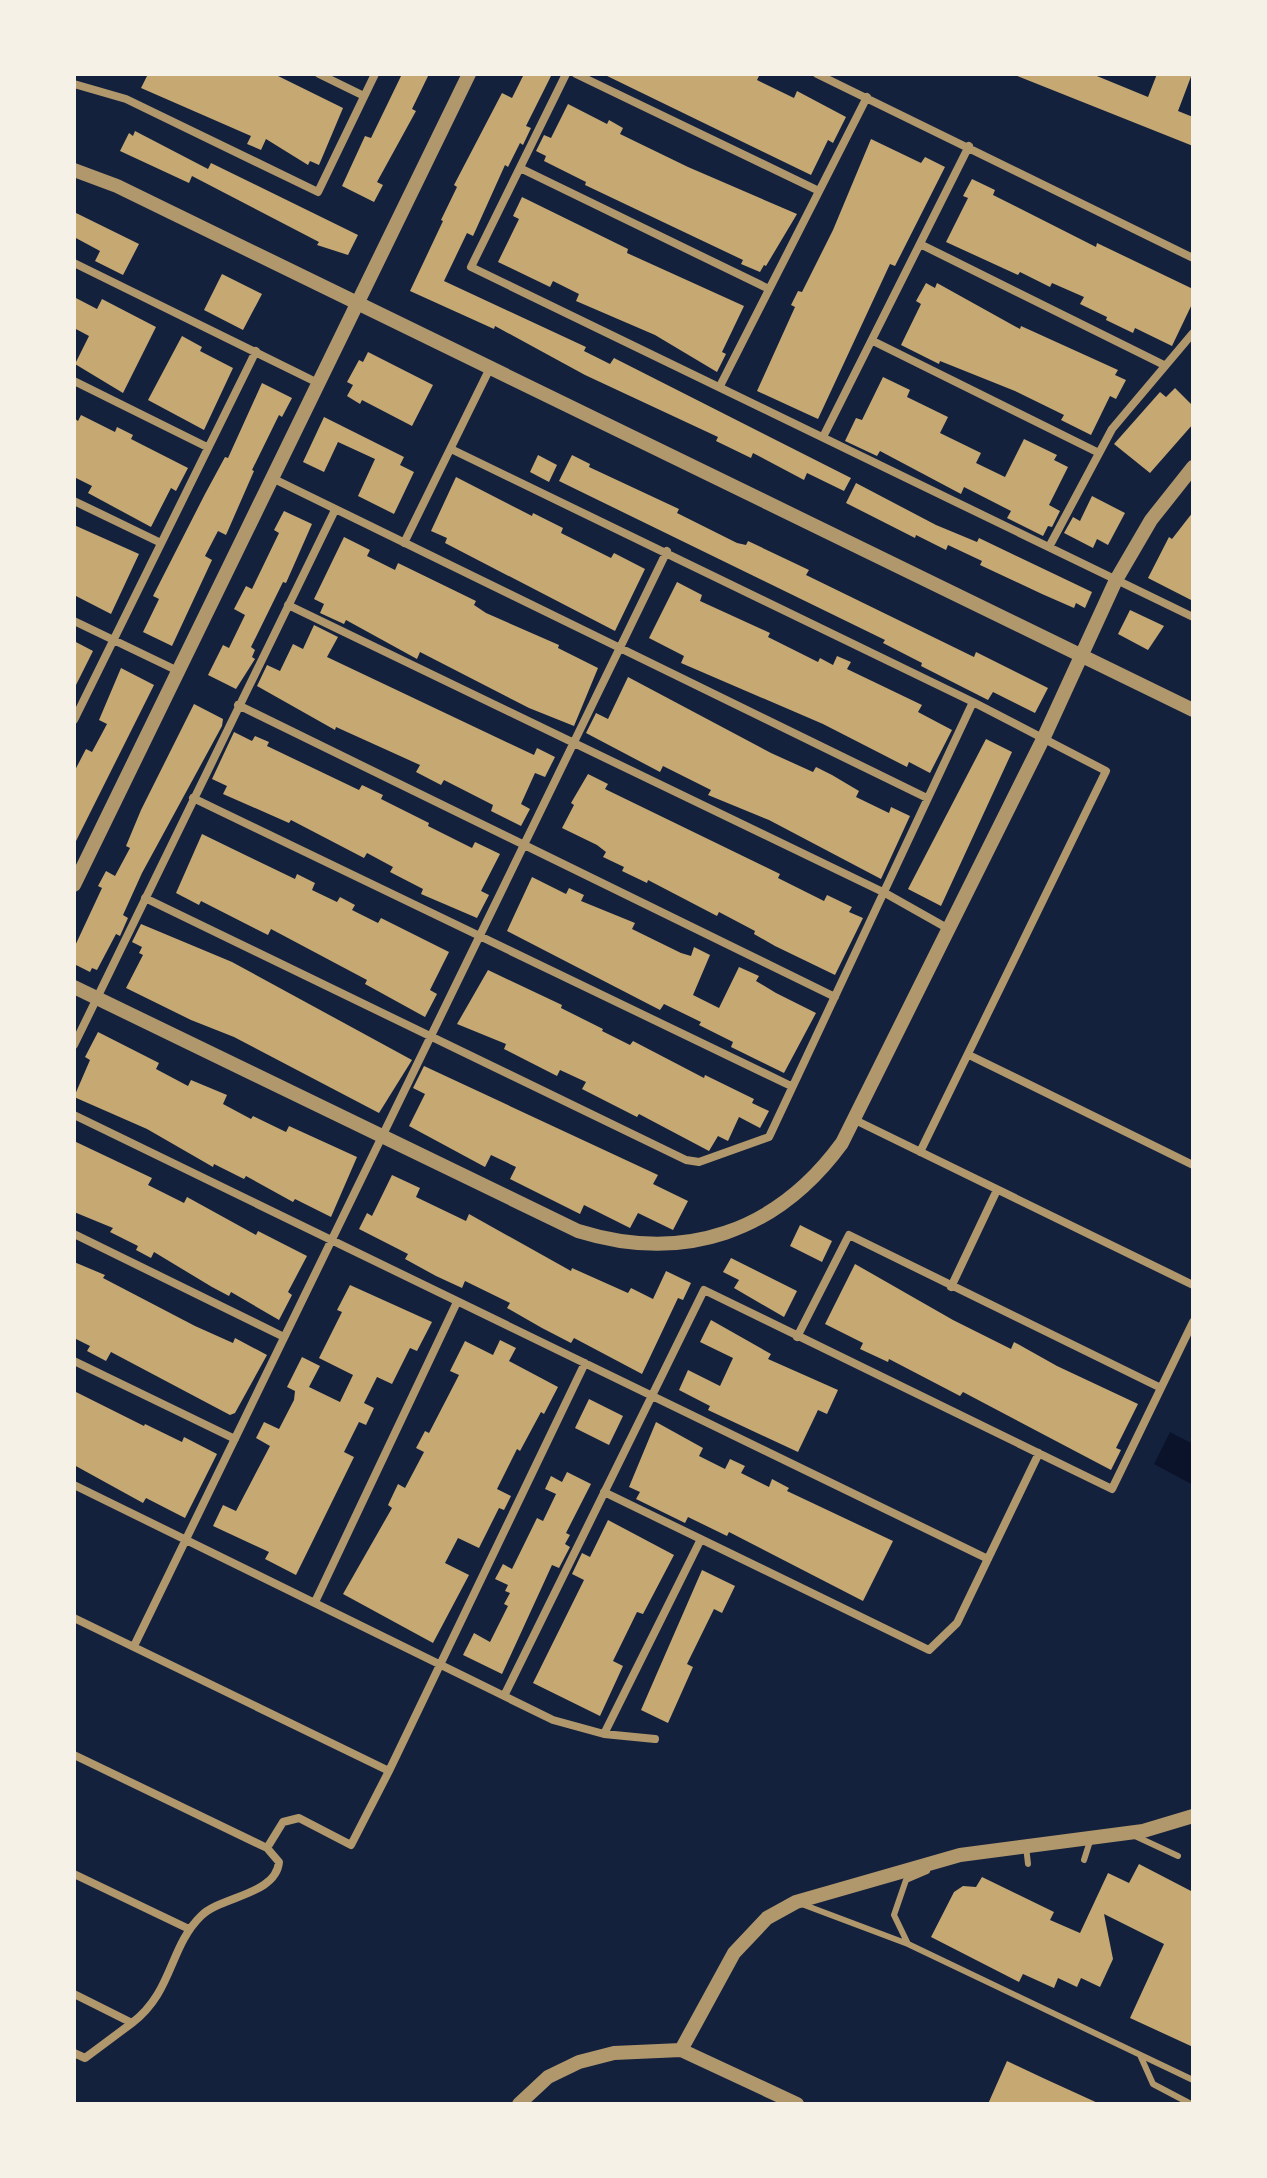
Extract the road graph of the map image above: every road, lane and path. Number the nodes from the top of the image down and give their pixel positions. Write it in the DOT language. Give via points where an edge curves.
graph roads {
  1 [pos="319,74"];
  2 [pos="375,74"];
  3 [pos="469,74"];
  4 [pos="566,74"];
  5 [pos="576,74"];
  6 [pos="817,74"];
  7 [pos="74,84"];
  8 [pos="364,96"];
  9 [pos="867,97"];
  10 [pos="969,146"];
  11 [pos="520,168"];
  12 [pos="74,170"];
  13 [pos="819,191"];
  14 [pos="920,244"];
  15 [pos="1193,258"];
  16 [pos="74,263"];
  17 [pos="769,289"];
  18 [pos="357,302"];
  19 [pos="1193,333"];
  20 [pos="873,341"];
  21 [pos="256,351"];
  22 [pos="1164,365"];
  23 [pos="490,368"];
  24 [pos="74,381"];
  25 [pos="318,383"];
  26 [pos="720,386"];
  27 [pos="823,437"];
  28 [pos="207,447"];
  29 [pos="451,449"];
  30 [pos="1097,452"];
  31 [pos="1193,467"];
  32 [pos="271,478"];
  33 [pos="74,501"];
  34 [pos="335,510"];
  35 [pos="161,543"];
  36 [pos="404,543"];
  37 [pos="1049,547"];
  38 [pos="667,551"];
  39 [pos="1116,580"];
  40 [pos="288,605"];
  41 [pos="1193,617"];
  42 [pos="74,621"];
  43 [pos="114,640"];
  44 [pos="621,648"];
  45 [pos="1081,655"];
  46 [pos="178,671"];
  47 [pos="973,702"];
  48 [pos="238,705"];
  49 [pos="1193,710"];
  50 [pos="74,720"];
  51 [pos="1044,737"];
  52 [pos="573,745"];
  53 [pos="193,798"];
  54 [pos="927,798"];
  55 [pos="525,843"];
  56 [pos="74,885"];
  57 [pos="885,893"];
  58 [pos="145,898"];
  59 [pos="947,928"];
  60 [pos="479,937"];
  61 [pos="74,987"];
  62 [pos="835,997"];
  63 [pos="97,998"];
  64 [pos="431,1036"];
  65 [pos="74,1045"];
  66 [pos="969,1055"];
  67 [pos="791,1086"];
  68 [pos="74,1115"];
  69 [pos="855,1120"];
  70 [pos="382,1138"];
  71 [pos="920,1152"];
  72 [pos="1193,1165"];
  73 [pos="997,1190"];
  74 [pos="74,1234"];
  75 [pos="331,1241"];
  76 [pos="1193,1285"];
  77 [pos="951,1287"];
  78 [pos="457,1302"];
  79 [pos="1193,1322"];
  80 [pos="284,1337"];
  81 [pos="797,1337"];
  82 [pos="74,1361"];
  83 [pos="585,1363"];
  84 [pos="1161,1388"];
  85 [pos="650,1395"];
  86 [pos="235,1439"];
  87 [pos="1039,1453"];
  88 [pos="74,1485"];
  89 [pos="604,1492"];
  90 [pos="701,1539"];
  91 [pos="187,1540"];
  92 [pos="988,1559"];
  93 [pos="315,1602"];
  94 [pos="74,1618"];
  95 [pos="134,1646"];
  96 [pos="441,1663"];
  97 [pos="504,1696"];
  98 [pos="604,1734"];
  99 [pos="655,1739"];
  100 [pos="74,1755"];
  101 [pos="389,1771"];
  102 [pos="1193,1816"];
  103 [pos="1128,1833"];
  104 [pos="1090,1838"];
  105 [pos="1026,1846"];
  106 [pos="267,1848"];
  107 [pos="960,1855"];
  108 [pos="1178,1856"];
  109 [pos="1084,1860"];
  110 [pos="1028,1864"];
  111 [pos="74,1874"];
  112 [pos="796,1902"];
  113 [pos="189,1929"];
  114 [pos="908,1944"];
  115 [pos="74,1994"];
  116 [pos="132,2023"];
  117 [pos="681,2050"];
  118 [pos="74,2053"];
  119 [pos="1140,2055"];
  120 [pos="1193,2080"];
  121 [pos="519,2104"];
  122 [pos="797,2104"];
  123 [pos="1191,2104"];
  1 -- 8 [label="street"];
  2 -- 8 [label="street"];
  3 -- 18 [label="street"];
  4 -- 11 [label="street"];
  5 -- 13 [label="street"];
  6 -- 9 [label="street"];
  7 -- 8 [label="street" via="126,99 318,192"];
  9 -- 10 [label="street"];
  9 -- 13 [label="street"];
  10 -- 14 [label="street"];
  10 -- 15 [label="street"];
  11 -- 17 [label="street"];
  11 -- 26 [label="street" via="471,267"];
  12 -- 18 [label="street"];
  13 -- 17 [label="street"];
  14 -- 20 [label="street"];
  14 -- 22 [label="street"];
  16 -- 21 [label="street"];
  17 -- 26 [label="street"];
  18 -- 23 [label="street"];
  18 -- 25 [label="street"];
  19 -- 22 [label="street"];
  20 -- 27 [label="street"];
  20 -- 30 [label="street"];
  21 -- 25 [label="street"];
  21 -- 28 [label="street"];
  22 -- 30 [label="street"];
  23 -- 29 [label="street"];
  23 -- 45 [label="street"];
  24 -- 28 [label="street"];
  25 -- 32 [label="street"];
  26 -- 27 [label="street"];
  27 -- 37 [label="street"];
  28 -- 35 [label="street"];
  29 -- 36 [label="street"];
  29 -- 38 [label="street"];
  30 -- 37 [label="street"];
  31 -- 39 [label="street" via="1151,520"];
  32 -- 34 [label="street"];
  32 -- 46 [label="street"];
  33 -- 35 [label="street"];
  34 -- 36 [label="street"];
  34 -- 40 [label="street"];
  35 -- 43 [label="street"];
  36 -- 44 [label="street"];
  37 -- 39 [label="street"];
  38 -- 44 [label="street"];
  38 -- 47 [label="street"];
  39 -- 41 [label="street"];
  39 -- 45 [label="street"];
  40 -- 48 [label="street"];
  40 -- 52 [label="street"];
  42 -- 43 [label="street"];
  43 -- 46 [label="street"];
  43 -- 50 [label="street"];
  44 -- 52 [label="street"];
  44 -- 54 [label="street"];
  45 -- 49 [label="street"];
  45 -- 51 [label="street"];
  46 -- 56 [label="street"];
  47 -- 51 [label="street"];
  47 -- 54 [label="street"];
  48 -- 53 [label="street"];
  48 -- 55 [label="street"];
  51 -- 59 [label="street"];
  51 -- 66 [label="street" via="1106,771"];
  52 -- 55 [label="street"];
  52 -- 57 [label="street"];
  53 -- 58 [label="street"];
  53 -- 60 [label="street"];
  54 -- 57 [label="street"];
  55 -- 60 [label="street"];
  55 -- 62 [label="street"];
  57 -- 59 [label="street"];
  57 -- 62 [label="street"];
  58 -- 63 [label="street"];
  58 -- 64 [label="street"];
  59 -- 69 [label="street"];
  60 -- 64 [label="street"];
  60 -- 67 [label="street"];
  61 -- 63 [label="street"];
  62 -- 67 [label="street"];
  63 -- 65 [label="street"];
  63 -- 70 [label="street"];
  64 -- 67 [label="street" via="699,1162 769,1137"];
  64 -- 70 [label="street"];
  66 -- 71 [label="street"];
  66 -- 72 [label="street"];
  68 -- 75 [label="street"];
  69 -- 70 [label="street" via="827,1163 790,1199 746,1226 673,1244 625,1243 578,1231"];
  69 -- 71 [label="street"];
  70 -- 75 [label="street"];
  71 -- 73 [label="street"];
  73 -- 76 [label="street"];
  73 -- 77 [label="street"];
  74 -- 80 [label="street"];
  75 -- 78 [label="street"];
  75 -- 80 [label="street"];
  77 -- 81 [label="street" via="849,1235"];
  77 -- 84 [label="street"];
  78 -- 83 [label="street"];
  78 -- 93 [label="street"];
  79 -- 84 [label="street"];
  80 -- 86 [label="street"];
  81 -- 85 [label="street" via="704,1290"];
  81 -- 87 [label="street"];
  82 -- 86 [label="street"];
  83 -- 85 [label="street"];
  83 -- 96 [label="street"];
  84 -- 87 [label="street" via="1112,1489"];
  85 -- 89 [label="street"];
  85 -- 92 [label="street"];
  86 -- 91 [label="street"];
  87 -- 92 [label="street"];
  88 -- 91 [label="street"];
  89 -- 90 [label="street"];
  89 -- 97 [label="street"];
  90 -- 92 [label="street" via="929,1650 957,1623"];
  90 -- 98 [label="street"];
  91 -- 93 [label="street"];
  91 -- 95 [label="street"];
  93 -- 96 [label="street"];
  94 -- 95 [label="street"];
  95 -- 101 [label="street"];
  96 -- 97 [label="street"];
  96 -- 101 [label="street"];
  97 -- 98 [label="street" via="553,1720"];
  98 -- 99 [label="street"];
  100 -- 106 [label="street"];
  101 -- 106 [label="street" via="351,1845 299,1818 283,1822"];
  102 -- 103 [label="street"];
  103 -- 104 [label="street"];
  103 -- 108 [label="lane"];
  104 -- 105 [label="street"];
  104 -- 109 [label="lane"];
  105 -- 107 [label="street"];
  105 -- 110 [label="lane"];
  106 -- 113 [label="street" via="279,1862 274,1876 207,1910"];
  107 -- 112 [label="street"];
  107 -- 114 [label="lane" via="906,1880 894,1915"];
  111 -- 113 [label="street"];
  112 -- 114 [label="lane"];
  112 -- 117 [label="street" via="767,1918 734,1953"];
  113 -- 116 [label="street" via="165,1986"];
  114 -- 119 [label="lane"];
  115 -- 116 [label="street"];
  116 -- 118 [label="street" via="85,2058"];
  117 -- 121 [label="street" via="614,2053 579,2062 548,2077"];
  117 -- 122 [label="street"];
  119 -- 120 [label="lane"];
  119 -- 123 [label="lane" via="1153,2084"];
}
